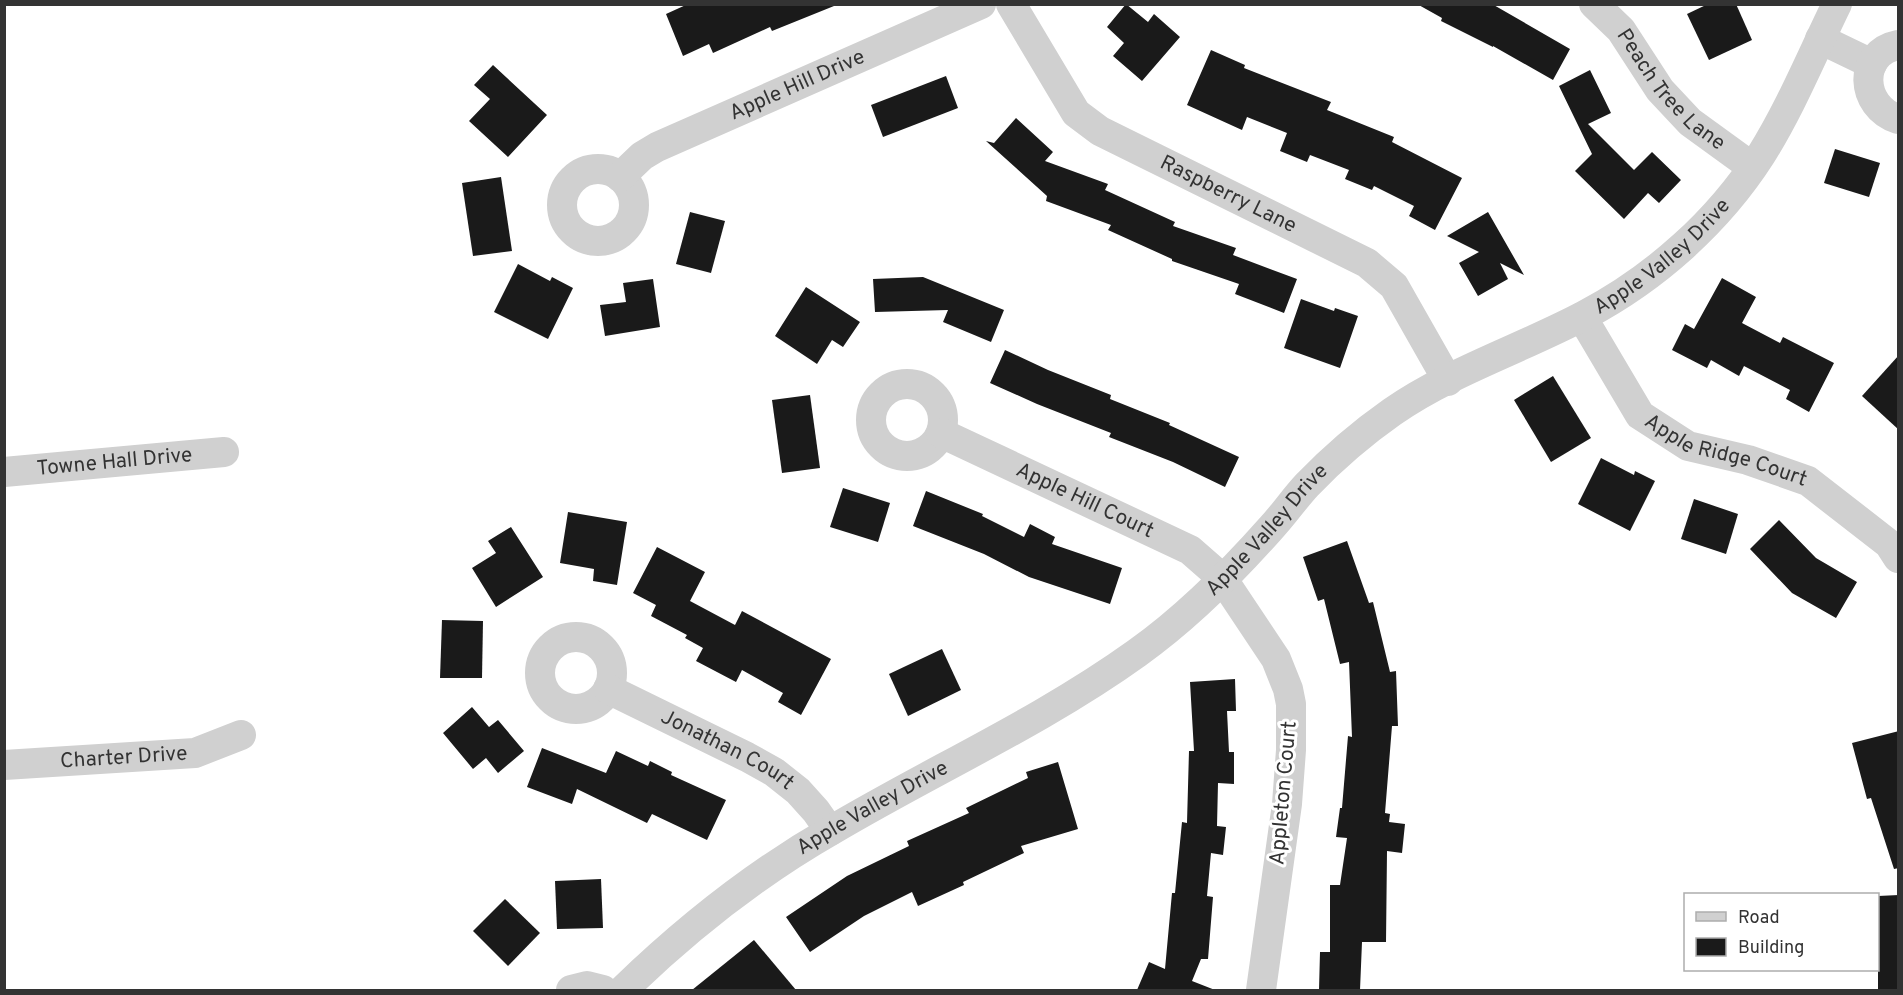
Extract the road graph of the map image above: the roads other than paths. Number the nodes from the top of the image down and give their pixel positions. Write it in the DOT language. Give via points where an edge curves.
graph roads {
  1 [pos="981,4"];
  2 [pos="1011,4"];
  3 [pos="1593,4"];
  4 [pos="1837,4"];
  5 [pos="1820,39"];
  6 [pos="1899,45"];
  7 [pos="1872,64"];
  8 [pos="1899,119"];
  9 [pos="1752,168"];
  10 [pos="620,177"];
  11 [pos="1582,317"];
  12 [pos="1448,381"];
  13 [pos="941,433"];
  14 [pos="224,452"];
  15 [pos="4,472"];
  16 [pos="1895,545"];
  17 [pos="1222,578"];
  18 [pos="608,689"];
  19 [pos="241,735"];
  20 [pos="4,765"];
  21 [pos="830,831"];
  22 [pos="571,990"];
  23 [pos="603,990"];
  24 [pos="623,990"];
  25 [pos="1261,990"];
  1 -- 10 [label="street, Apple Hill Drive" via="657,147"];
  2 -- 12 [label="street, Raspberry Lane" via="1076,113 1100,131 1367,262 1394,286"];
  3 -- 9 [label="street, Peach Tree Lane" via="1621,30 1660,90 1690,122"];
  4 -- 5 [label="street, Apple Valley Drive"];
  5 -- 7 [label="street"];
  5 -- 9 [label="street, Apple Valley Drive"];
  6 -- 7 [label="street" via="1882,52"];
  7 -- 8 [label="street" via="1869,93 1888,116"];
  9 -- 11 [label="street, Apple Valley Drive" via="1711,218 1670,258 1621,295"];
  11 -- 12 [label="street, Apple Valley Drive"];
  11 -- 16 [label="street, Apple Ridge Court" via="1641,415 1688,446 1748,460 1808,481"];
  12 -- 17 [label="street, Apple Valley Drive" via="1405,404 1341,453"];
  13 -- 17 [label="street, Apple Hill Court" via="1190,550"];
  14 -- 15 [label="street, Towne Hall Drive"];
  17 -- 21 [label="street, Apple Valley Drive" via="1169,629 1098,680"];
  17 -- 25 [label="street, Appleton Court" via="1276,659 1291,704 1287,804"];
  18 -- 21 [label="street, Jonathan Court" via="774,772 798,791"];
  19 -- 20 [label="street, Charter Drive" via="195,753"];
  21 -- 24 [label="street, Apple Valley Drive" via="706,915"];
  22 -- 23 [label="street" via="587,986"];
}
